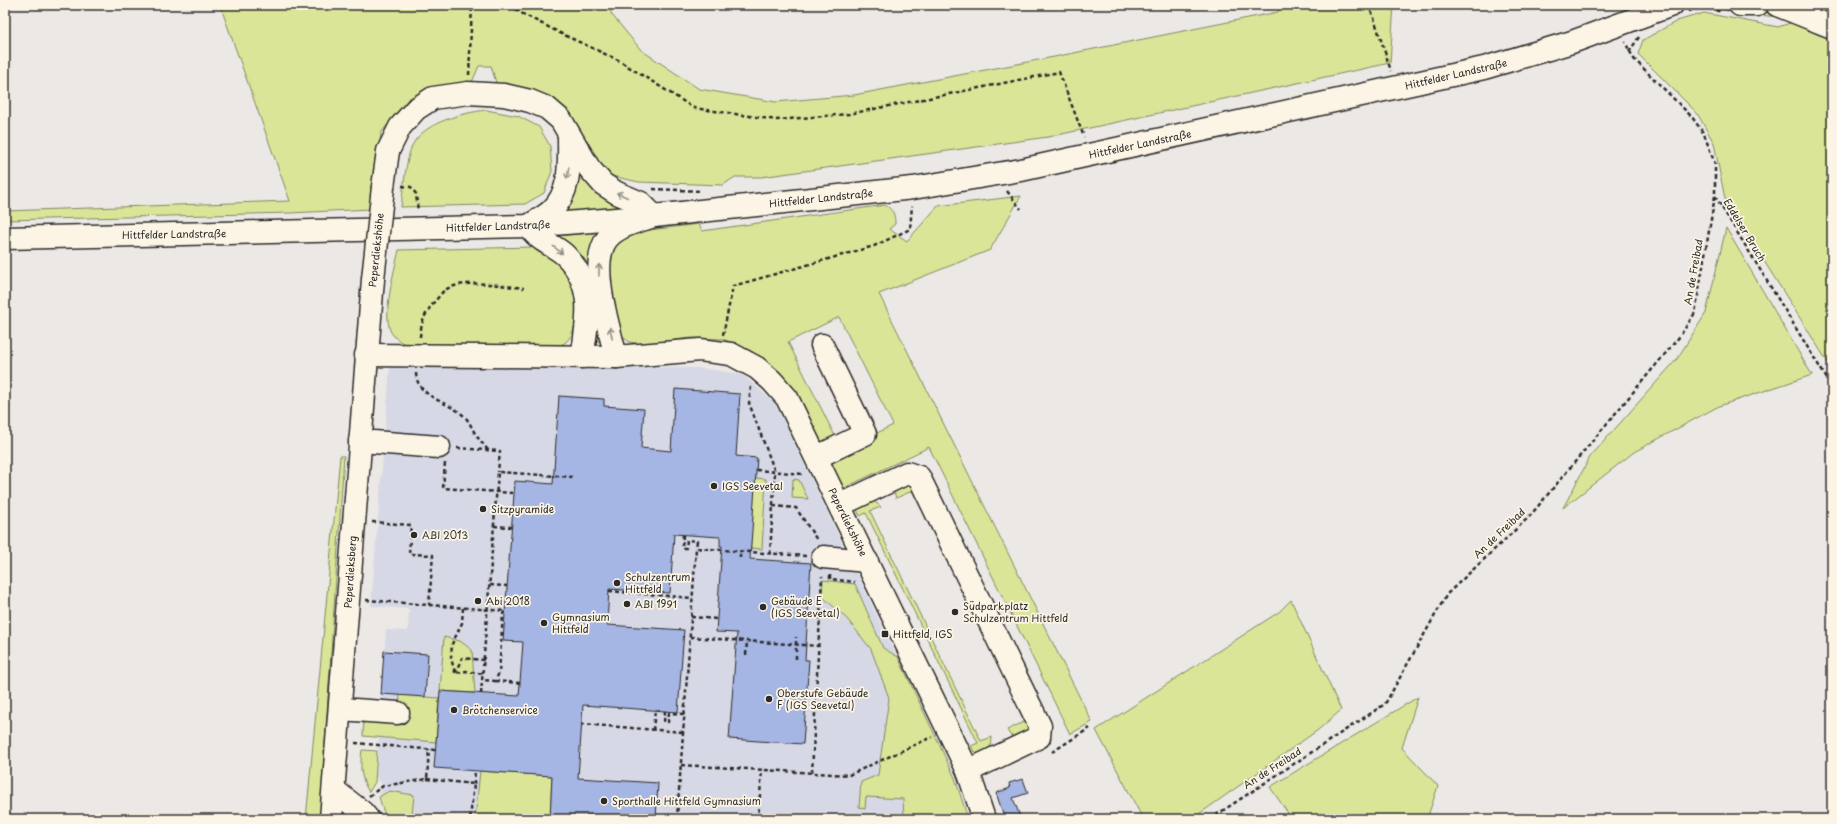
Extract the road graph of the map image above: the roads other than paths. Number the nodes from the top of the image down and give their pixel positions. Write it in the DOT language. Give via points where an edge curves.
graph roads {
  1 [pos="1647,5"];
  2 [pos="1672,5"];
  3 [pos="1740,5"];
  4 [pos="1758,5"];
  5 [pos="1777,5"];
  6 [pos="1813,5"];
  7 [pos="1832,16"];
  8 [pos="1617,24"];
  9 [pos="1832,27"];
  10 [pos="569,134"];
  11 [pos="654,216"];
  12 [pos="528,226"];
  13 [pos="5,238"];
  14 [pos="822,345"];
  15 [pos="366,355"];
  16 [pos="582,357"];
  17 [pos="616,357"];
  18 [pos="360,441"];
  19 [pos="443,447"];
  20 [pos="812,466"];
  21 [pos="840,505"];
  22 [pos="822,557"];
  23 [pos="867,561"];
  24 [pos="340,709"];
  25 [pos="398,713"];
  26 [pos="968,771"];
  27 [pos="334,790"];
  28 [pos="367,809"];
  29 [pos="331,819"];
  30 [pos="984,819"];
  1 -- 8 [label="street, Hittfelder Landstraße"];
  2 -- 8 [label="street, Hittfelder Landstraße"];
  3 -- 4 [label="street"];
  5 -- 9 [label="street"];
  6 -- 7 [label="street"];
  8 -- 11 [label="street, Hittfelder Landstraße" via="1572,42 1484,68 1021,170 913,188"];
  11 -- 10 [label="street, Peperdiekshöhe, one-way" via="641,203 602,184 589,168"];
  10 -- 12 [label="street, one-way" via="567,186 551,211"];
  10 -- 15 [label="street, Peperdiekshöhe, bridge" via="561,120 547,108 504,95 468,93 433,98 416,109 404,123 388,151 390,186 373,279"];
  11 -- 12 [label="street, Hittfelder Landstraße"];
  17 -- 11 [label="street, one-way" via="598,274 600,254 607,238 612,234"];
  12 -- 13 [label="street, Hittfelder Landstraße"];
  12 -- 16 [label="street, one-way" via="541,240 555,246 566,256 582,277 588,310"];
  14 -- 20 [label="street" via="865,434"];
  15 -- 16 [label="street, Peperdiekshöhe" via="417,362"];
  15 -- 18 [label="street, Peperdieksberg"];
  16 -- 17 [label="street, Peperdiekshöhe"];
  17 -- 20 [label="street, Peperdiekshöhe" via="700,350 731,354 757,368 772,380 787,398"];
  18 -- 19 [label="street"];
  18 -- 24 [label="street, Peperdieksberg"];
  20 -- 21 [label="street, Peperdiekshöhe"];
  21 -- 23 [label="street, Peperdiekshöhe"];
  21 -- 26 [label="street" via="907,473 919,477 1040,726 1039,737"];
  22 -- 23 [label="street"];
  23 -- 26 [label="street, Peperdiekshöhe"];
  24 -- 25 [label="street"];
  24 -- 27 [label="street, Peperdieksberg"];
  26 -- 30 [label="street, Peperdiekshöhe"];
  27 -- 28 [label="street" via="362,812"];
  27 -- 29 [label="street, Peperdieksberg"];
}
